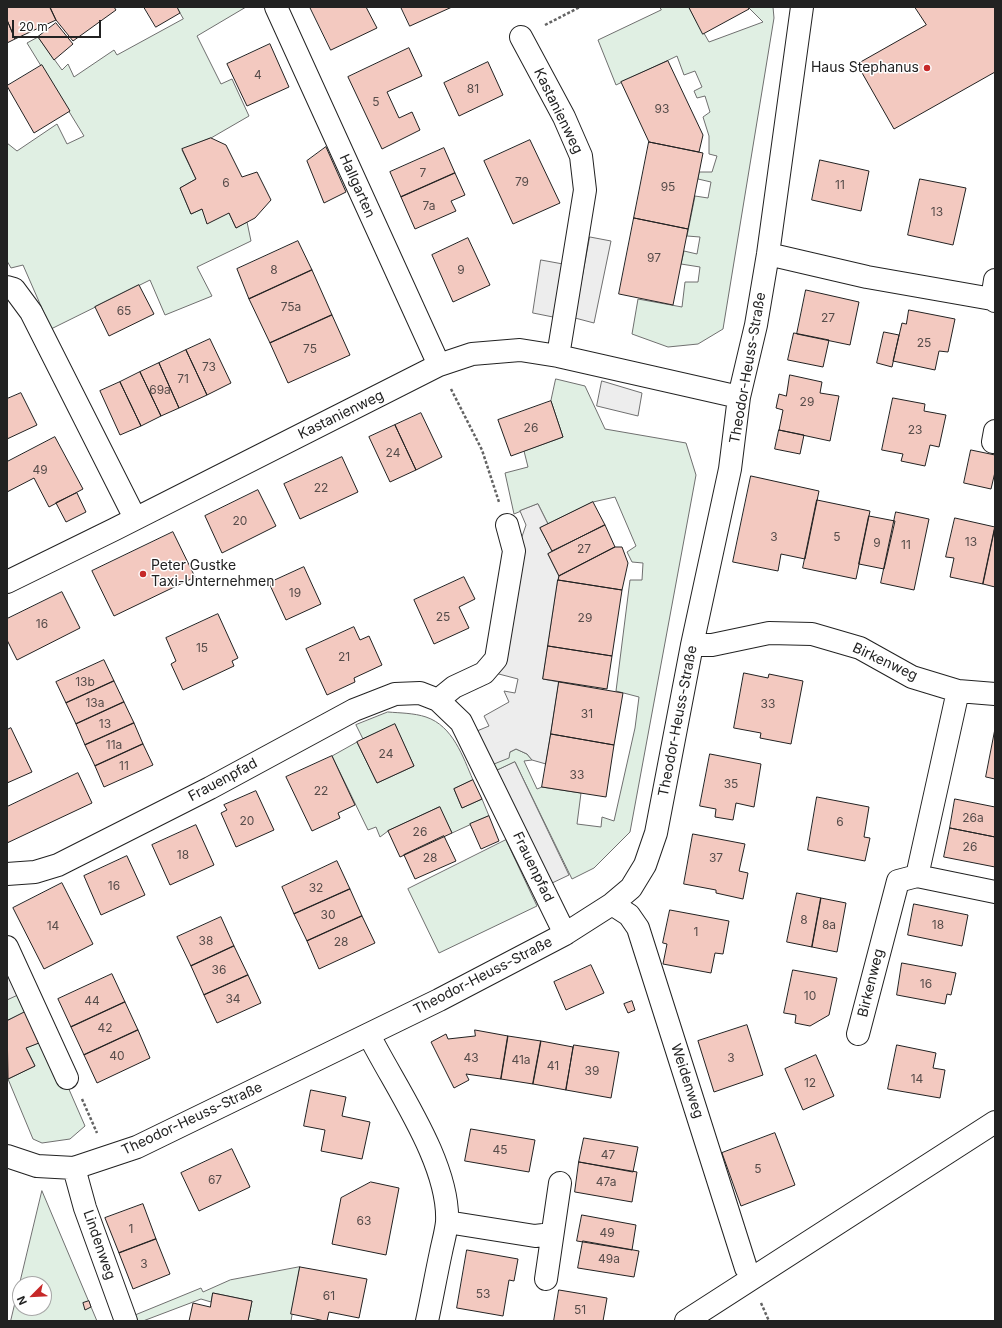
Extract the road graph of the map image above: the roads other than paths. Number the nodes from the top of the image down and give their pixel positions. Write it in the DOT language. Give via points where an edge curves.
graph roads {
  1 [pos="276,7"];
  2 [pos="802,7"];
  3 [pos="521,36"];
  4 [pos="768,254"];
  5 [pos="7,287"];
  6 [pos="994,293"];
  7 [pos="558,356"];
  8 [pos="439,365"];
  9 [pos="739,397"];
  10 [pos="135,518"];
  11 [pos="507,525"];
  12 [pos="7,582"];
  13 [pos="692,645"];
  14 [pos="958,691"];
  15 [pos="995,694"];
  16 [pos="438,700"];
  17 [pos="7,874"];
  18 [pos="917,876"];
  19 [pos="995,892"];
  20 [pos="612,904"];
  21 [pos="565,934"];
  22 [pos="7,947"];
  23 [pos="369,1034"];
  24 [pos="858,1034"];
  25 [pos="67,1078"];
  26 [pos="995,1122"];
  27 [pos="7,1156"];
  28 [pos="74,1168"];
  29 [pos="560,1183"];
  30 [pos="447,1222"];
  31 [pos="552,1234"];
  32 [pos="746,1268"];
  33 [pos="546,1279"];
  34 [pos="126,1321"];
  35 [pos="427,1321"];
  36 [pos="686,1321"];
  1 -- 8 [label="street, Hallgarten"];
  2 -- 4 [label="street, Theodor-Heuss-Straße"];
  3 -- 7 [label="street, Kastanienweg" via="564,117 581,156 585,190"];
  4 -- 6 [label="street" via="867,277"];
  4 -- 9 [label="street, Theodor-Heuss-Straße" via="756,325"];
  5 -- 10 [label="street" via="14,289 31,312"];
  7 -- 8 [label="street, Kastanienweg" via="520,350 492,352 472,354"];
  7 -- 9 [label="street, Kastanienweg"];
  8 -- 10 [label="street, Kastanienweg"];
  9 -- 13 [label="street, Theodor-Heuss-Straße" via="730,469"];
  10 -- 12 [label="street, Kastanienweg"];
  11 -- 16 [label="street" via="514,551 496,658 484,673 454,687"];
  13 -- 14 [label="street, Birkenweg" via="712,645 769,633 812,634 860,648 912,676"];
  13 -- 20 [label="street, Theodor-Heuss-Straße" via="656,832 644,865 631,888"];
  14 -- 15 [label="street, Birkenweg"];
  14 -- 18 [label="street"];
  16 -- 17 [label="street, Frauenpfad" via="420,693 395,694 361,707 210,788 58,865 34,872"];
  16 -- 21 [label="street, Frauenpfad" via="461,722"];
  18 -- 19 [label="street, Birkenweg"];
  18 -- 24 [label="street, Birkenweg" via="898,881"];
  20 -- 21 [label="street, Theodor-Heuss-Straße"];
  20 -- 32 [label="street, Weidenweg" via="629,915 638,928"];
  21 -- 23 [label="street, Theodor-Heuss-Straße"];
  22 -- 25 [label="street"];
  23 -- 28 [label="street, Theodor-Heuss-Straße" via="137,1147"];
  23 -- 30 [label="street" via="426,1138 444,1194"];
  26 -- 36 [label="street"];
  27 -- 28 [label="street, Theodor-Heuss-Straße" via="36,1166"];
  28 -- 34 [label="street, Lindenweg" via="85,1208"];
  29 -- 31 [label="street"];
  30 -- 31 [label="street" via="535,1236"];
  30 -- 35 [label="street"];
  31 -- 33 [label="street"];
}
